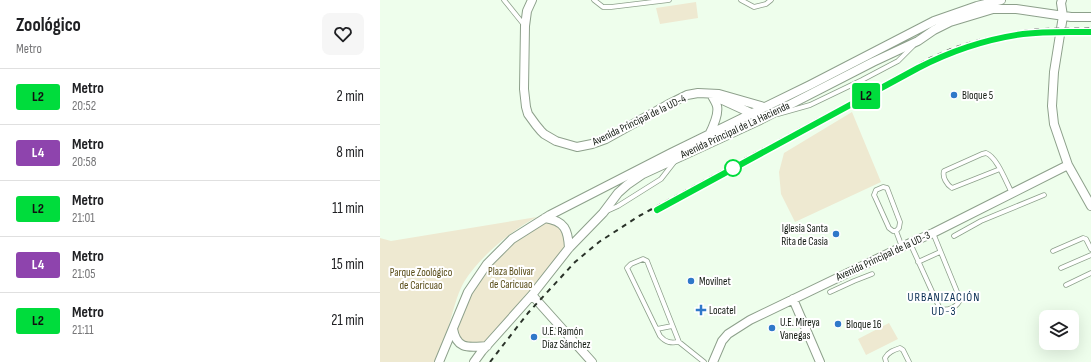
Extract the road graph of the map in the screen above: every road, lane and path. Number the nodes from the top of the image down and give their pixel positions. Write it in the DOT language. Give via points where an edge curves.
graph roads {
  1 [pos="504,0"];
  2 [pos="532,0"];
  3 [pos="594,0"];
  4 [pos="669,0"];
  5 [pos="742,0"];
  6 [pos="771,0"];
  7 [pos="1003,0"];
  8 [pos="1062,0"];
  9 [pos="1005,9"];
  10 [pos="1063,16"];
  11 [pos="1091,17"];
  12 [pos="525,26"];
  13 [pos="711,94"];
  14 [pos="764,107"];
  15 [pos="752,114"];
  16 [pos="770,115"];
  17 [pos="758,121"];
  18 [pos="709,135"];
  19 [pos="680,156"];
  20 [pos="1068,165"];
  21 [pos="1000,169"];
  22 [pos="1012,193"];
  23 [pos="1044,195"];
  24 [pos="1091,204"];
  25 [pos="977,211"];
  26 [pos="603,212"];
  27 [pos="545,218"];
  28 [pos="981,221"];
  29 [pos="896,231"];
  30 [pos="933,233"];
  31 [pos="954,236"];
  32 [pos="1090,243"];
  33 [pos="906,245"];
  34 [pos="569,248"];
  35 [pos="1091,249"];
  36 [pos="1053,251"];
  37 [pos="940,252"];
  38 [pos="1091,255"];
  39 [pos="918,262"];
  40 [pos="1061,268"];
  41 [pos="850,271"];
  42 [pos="1091,273"];
  43 [pos="872,274"];
  44 [pos="854,281"];
  45 [pos="1066,285"];
  46 [pos="830,292"];
  47 [pos="532,295"];
  48 [pos="793,299"];
  49 [pos="672,326"];
  50 [pos="657,328"];
  51 [pos="453,329"];
  52 [pos="679,342"];
  53 [pos="487,346"];
  54 [pos="439,362"];
  55 [pos="474,362"];
  56 [pos="592,362"];
  57 [pos="704,362"];
  58 [pos="713,362"];
  59 [pos="820,362"];
  60 [pos="886,362"];
  61 [pos="909,362"];
  1 -- 12 [label="lane"];
  2 -- 12 [label="street, Avenida Principal de la UD-4"];
  3 -- 4 [label="lane" via="603,7"];
  5 -- 6 [label="lane" via="754,7"];
  7 -- 9 [label="street"];
  7 -- 14 [label="street, Avenida Principal de La Hacienda" via="934,21"];
  8 -- 10 [label="street"];
  9 -- 10 [label="street, Avenida Principal de La Hacienda"];
  9 -- 16 [label="street, Avenida Principal de La Hacienda" via="993,9 950,22 918,41"];
  10 -- 11 [label="street, Avenida Principal de La Hacienda"];
  10 -- 20 [label="street" via="1052,72 1052,106 1054,124"];
  12 -- 13 [label="street, Avenida Principal de la UD-4" via="526,107 538,128 556,141 577,146 592,144 687,95"];
  13 -- 14 [label="street, Avenida Principal de la UD-4"];
  13 -- 15 [label="street, Avenida Principal de la UD-4"];
  13 -- 18 [label="street" via="718,111"];
  14 -- 15 [label="street, Avenida Principal de La Hacienda"];
  14 -- 16 [label="street"];
  15 -- 17 [label="street"];
  15 -- 18 [label="street, Avenida Principal de La Hacienda"];
  16 -- 17 [label="street, Avenida Principal de La Hacienda"];
  17 -- 19 [label="street, Avenida Principal de La Hacienda"];
  18 -- 27 [label="street, Avenida Principal de La Hacienda"];
  19 -- 26 [label="lane" via="662,178 618,206"];
  19 -- 26 [label="street, Avenida Principal de La Hacienda" via="626,185"];
  20 -- 22 [label="street, Avenida Principal de la UD-3"];
  20 -- 24 [label="street"];
  21 -- 21 [label="lane" via="992,156 986,153 943,173 952,188"];
  21 -- 22 [label="lane"];
  22 -- 25 [label="street, Avenida Principal de la UD-3"];
  23 -- 28 [label="lane"];
  25 -- 28 [label="lane"];
  25 -- 30 [label="street, Avenida Principal de la UD-3"];
  26 -- 34 [label="street, Avenida Principal de La Hacienda"];
  27 -- 34 [label="street" via="561,224 567,232"];
  27 -- 51 [label="street, Avenida Principal de La Hacienda" via="512,239 486,264 468,292"];
  28 -- 31 [label="lane"];
  29 -- 29 [label="lane" via="900,222 887,188 883,187 876,190 874,195 889,228"];
  29 -- 33 [label="lane"];
  30 -- 33 [label="street, Avenida Principal de la UD-3"];
  30 -- 37 [label="lane"];
  32 -- 35 [label="lane"];
  32 -- 36 [label="lane" via="1083,238"];
  33 -- 39 [label="lane"];
  33 -- 41 [label="street, Avenida Principal de la UD-3"];
  34 -- 47 [label="street, Avenida Principal de La Hacienda"];
  37 -- 39 [label="lane"];
  37 -- 39 [label="lane" via="960,299 957,305 946,310 940,309"];
  38 -- 40 [label="lane"];
  41 -- 44 [label="lane"];
  41 -- 48 [label="street, Avenida Principal de la UD-3"];
  42 -- 45 [label="lane"];
  43 -- 44 [label="lane"];
  44 -- 46 [label="lane"];
  47 -- 53 [label="street, Avenida Principal de La Hacienda"];
  47 -- 56 [label="street"];
  48 -- 58 [label="street, Avenida Principal de la UD-3" via="728,334"];
  48 -- 59 [label="street"];
  49 -- 50 [label="lane"];
  49 -- 50 [label="lane" via="647,261 643,259 627,268"];
  49 -- 52 [label="lane"];
  50 -- 52 [label="lane" via="664,340"];
  51 -- 53 [label="street" via="454,338 458,343 469,347"];
  51 -- 54 [label="street, Avenida Principal de La Hacienda"];
  52 -- 57 [label="lane"];
  53 -- 55 [label="street, Avenida Principal de La Hacienda"];
  60 -- 61 [label="lane" via="886,355 900,348"];
}
